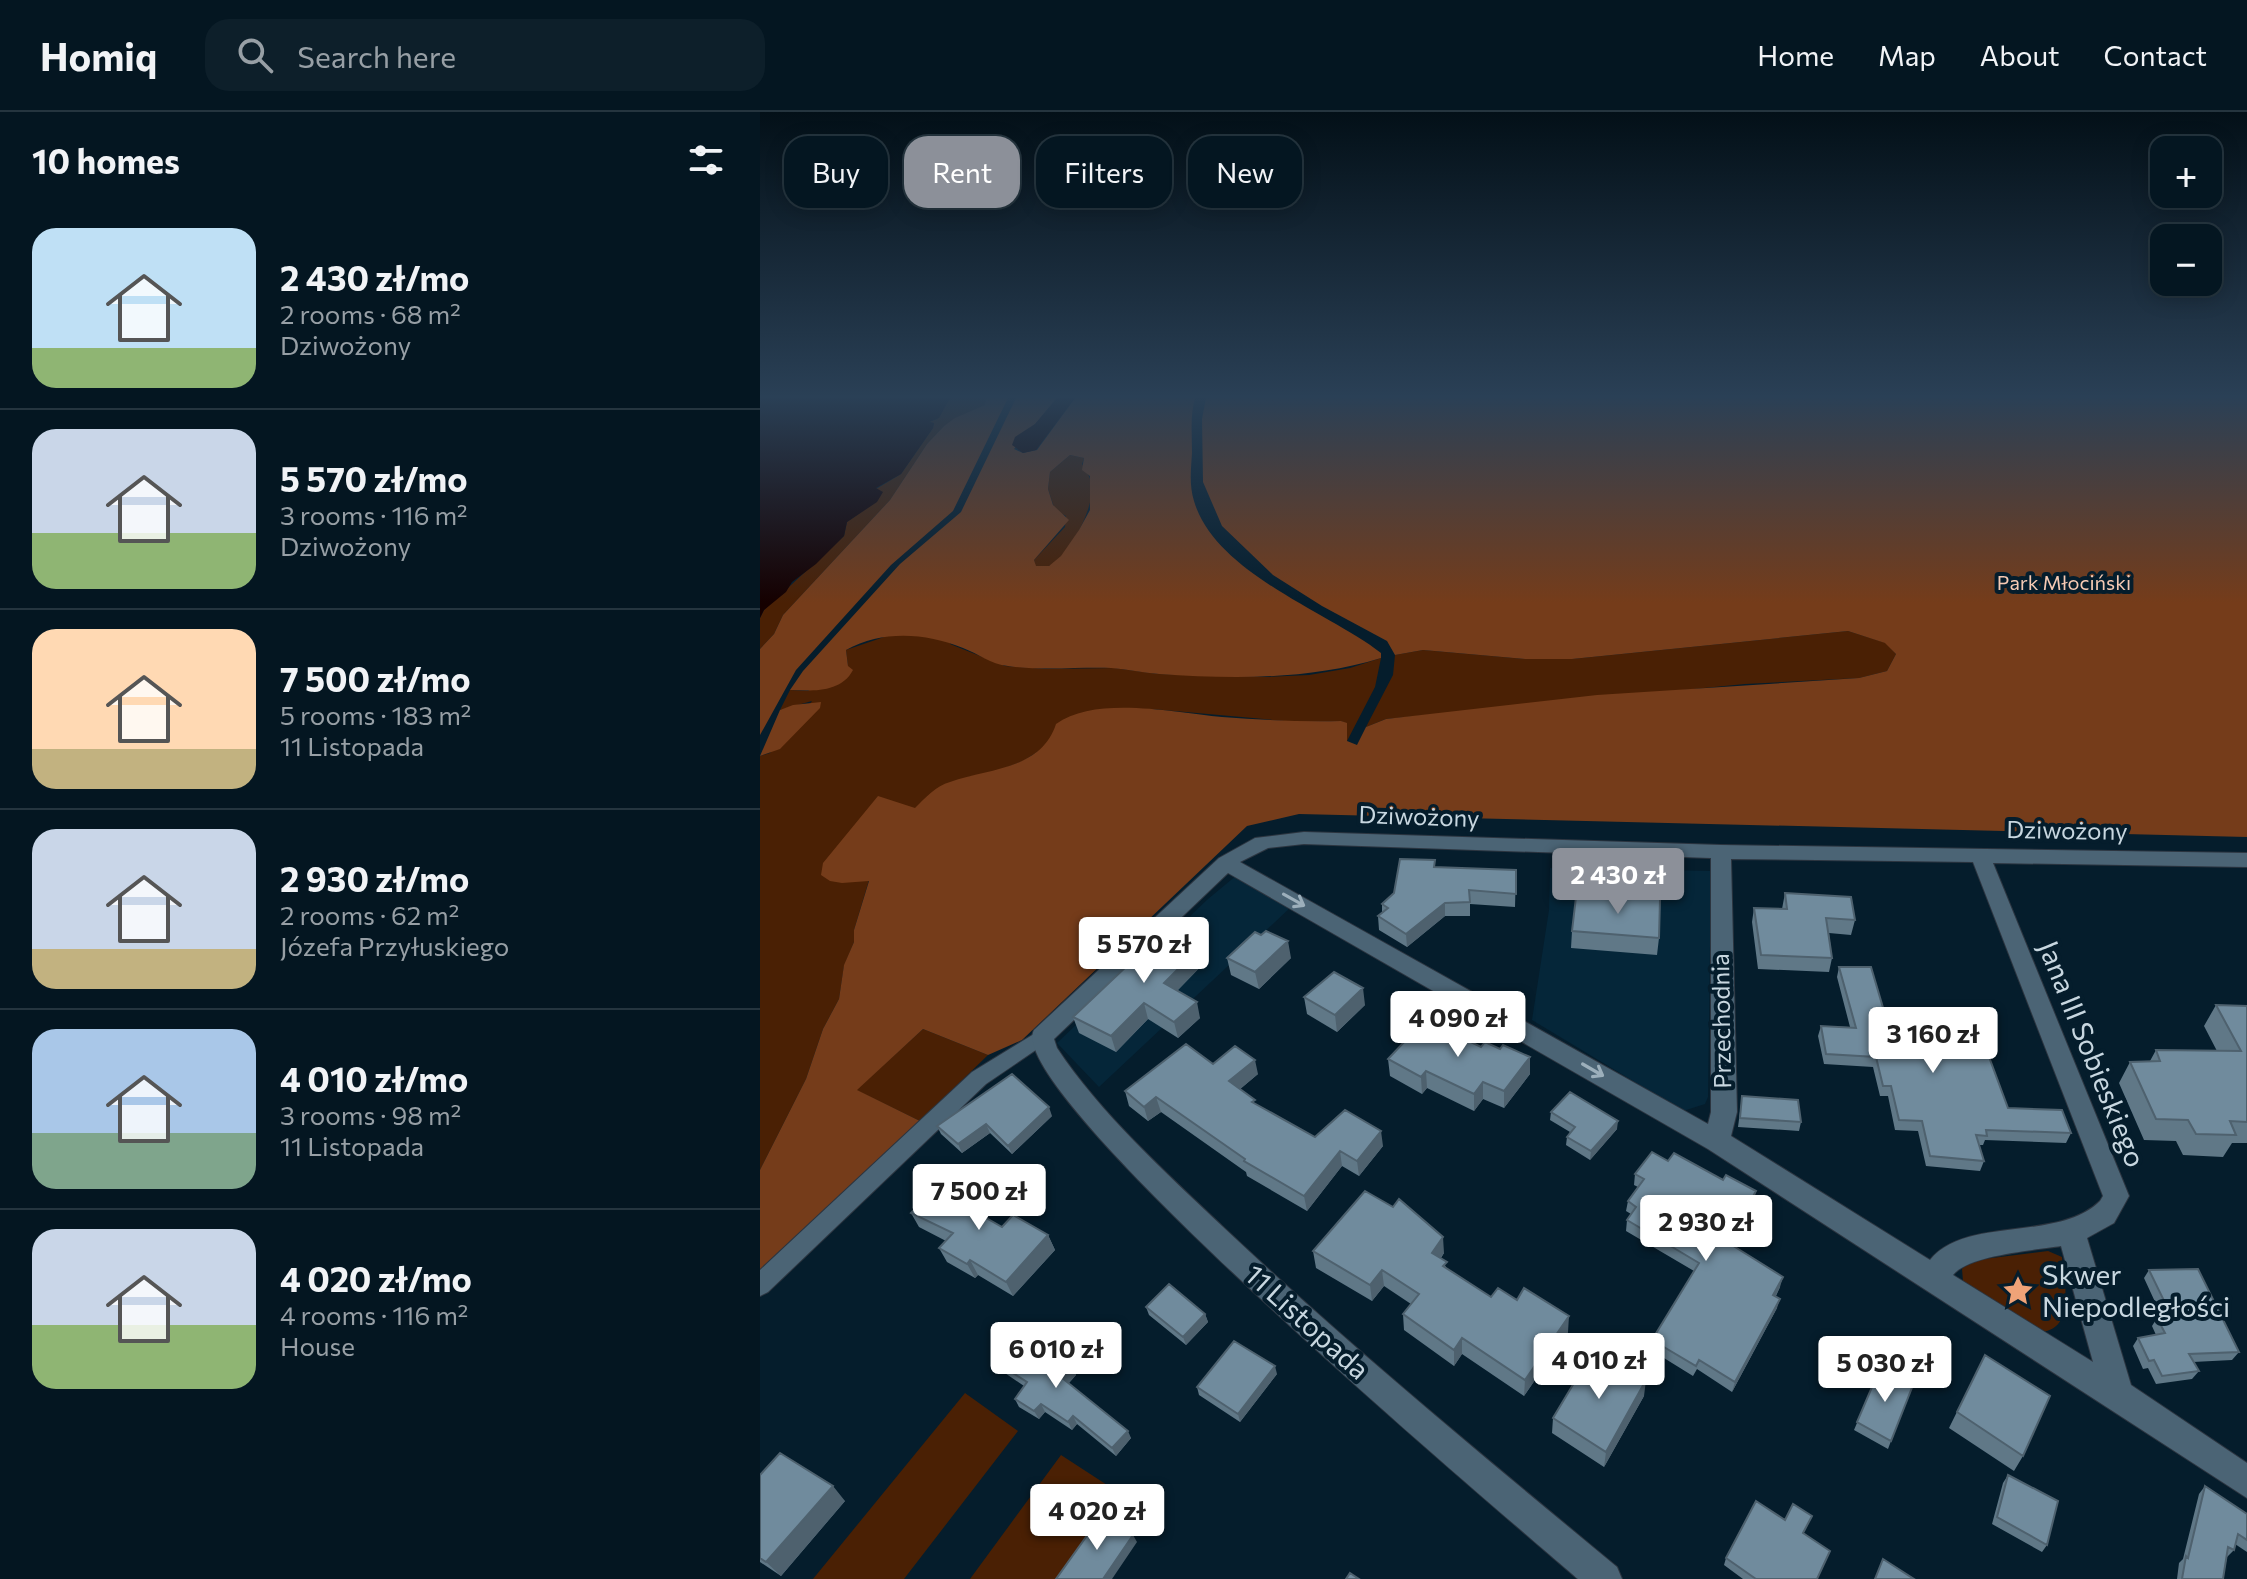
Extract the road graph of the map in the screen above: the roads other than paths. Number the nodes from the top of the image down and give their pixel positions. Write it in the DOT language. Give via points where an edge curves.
graph roads {
  1 [pos="1721,852"];
  2 [pos="1980,855"];
  3 [pos="2247,860"];
  4 [pos="1226,863"];
  5 [pos="1042,1036"];
  6 [pos="1717,1141"];
  7 [pos="2071,1232"];
  8 [pos="1933,1279"];
  9 [pos="760,1285"];
  10 [pos="2118,1395"];
  11 [pos="2247,1482"];
  12 [pos="1605,1579"];
  1 -- 2 [label="street, Dziwożony"];
  1 -- 4 [label="street, Dziwożony" via="1283,838 1258,843"];
  1 -- 6 [label="street, Przechodnia" via="1724,1112"];
  2 -- 3 [label="street, Dziwożony"];
  2 -- 7 [label="street, Jana III Sobieskiego" via="2116,1196 2114,1206 2093,1223"];
  4 -- 5 [label="street, Dziwożony"];
  4 -- 6 [label="street, one-way"];
  5 -- 9 [label="lane, Dziwożony" via="979,1078"];
  5 -- 12 [label="street, 11 Listopada" via="1054,1062 1121,1146 1200,1223 1326,1343"];
  6 -- 8 [label="street"];
  7 -- 8 [label="street" via="1949,1258"];
  7 -- 10 [label="street"];
  8 -- 10 [label="street"];
  10 -- 11 [label="street"];
}
